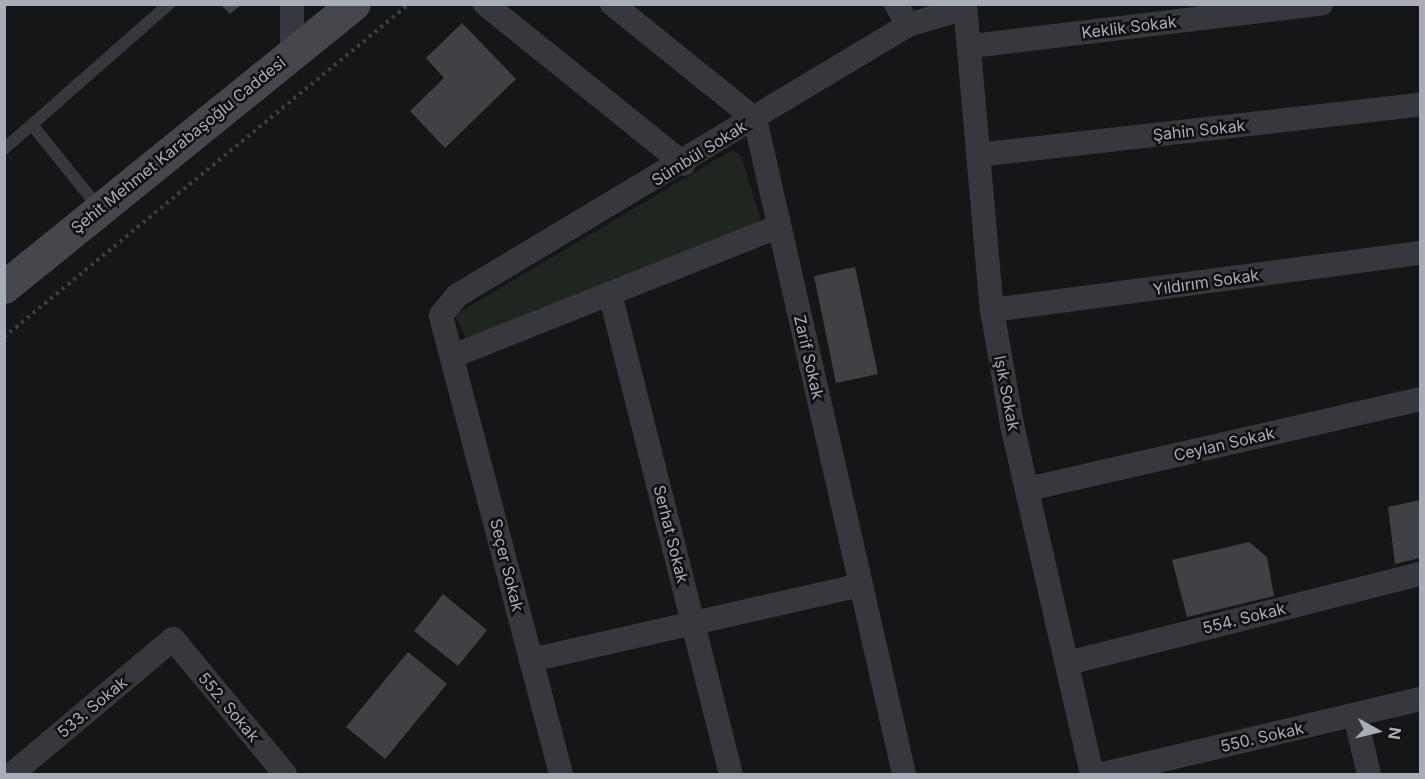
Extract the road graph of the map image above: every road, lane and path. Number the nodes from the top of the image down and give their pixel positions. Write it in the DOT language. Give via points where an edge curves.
graph roads {
  1 [pos="169,4"];
  2 [pos="292,4"];
  3 [pos="354,4"];
  4 [pos="409,4"];
  5 [pos="485,4"];
  6 [pos="612,4"];
  7 [pos="896,4"];
  8 [pos="1321,4"];
  9 [pos="965,6"];
  10 [pos="1248,9"];
  11 [pos="908,25"];
  12 [pos="972,46"];
  13 [pos="292,53"];
  14 [pos="1420,105"];
  15 [pos="755,119"];
  16 [pos="33,126"];
  17 [pos="4,149"];
  18 [pos="978,155"];
  19 [pos="684,164"];
  20 [pos="99,208"];
  21 [pos="779,226"];
  22 [pos="1420,253"];
  23 [pos="4,287"];
  24 [pos="610,293"];
  25 [pos="992,310"];
  26 [pos="441,315"];
  27 [pos="4,337"];
  28 [pos="453,356"];
  29 [pos="1420,399"];
  30 [pos="1028,489"];
  31 [pos="1420,574"];
  32 [pos="861,585"];
  33 [pos="693,623"];
  34 [pos="173,639"];
  35 [pos="531,660"];
  36 [pos="1068,663"];
  37 [pos="1420,699"];
  38 [pos="1356,715"];
  39 [pos="1172,766"];
  40 [pos="12,774"];
  41 [pos="285,774"];
  42 [pos="561,774"];
  43 [pos="730,774"];
  44 [pos="904,774"];
  45 [pos="1092,774"];
  46 [pos="1103,774"];
  47 [pos="1369,774"];
  1 -- 16 [label="lane"];
  2 -- 13 [label="street"];
  3 -- 13 [label="main road, Şehit Mehmet Karabaşoğlu Caddesi"];
  4 -- 27 [label="path"];
  5 -- 19 [label="street"];
  6 -- 15 [label="street"];
  7 -- 11 [label="street"];
  8 -- 10 [label="street, Keklik Sokak"];
  9 -- 11 [label="street, Sümbül Sokak"];
  9 -- 12 [label="street, Işık Sokak"];
  10 -- 12 [label="street, Keklik Sokak"];
  11 -- 15 [label="street, Sümbül Sokak"];
  12 -- 18 [label="street, Işık Sokak"];
  13 -- 20 [label="main road, Şehit Mehmet Karabaşoğlu Caddesi"];
  14 -- 18 [label="street, Şahin Sokak"];
  15 -- 19 [label="street, Sümbül Sokak"];
  15 -- 21 [label="street, Zarif Sokak"];
  16 -- 17 [label="lane"];
  16 -- 20 [label="lane"];
  18 -- 25 [label="street, Işık Sokak"];
  19 -- 26 [label="street, Sümbül Sokak" via="458,295"];
  20 -- 23 [label="main road, Şehit Mehmet Karabaşoğlu Caddesi"];
  21 -- 24 [label="street"];
  21 -- 32 [label="street, Zarif Sokak"];
  22 -- 25 [label="street, Yıldırım Sokak"];
  24 -- 28 [label="street"];
  24 -- 33 [label="street, Serhat Sokak"];
  25 -- 30 [label="street, Işık Sokak"];
  26 -- 28 [label="street, Seçer Sokak"];
  28 -- 35 [label="street, Seçer Sokak"];
  29 -- 30 [label="street, Ceylan Sokak"];
  30 -- 36 [label="street, Işık Sokak"];
  31 -- 36 [label="street, 554. Sokak"];
  32 -- 33 [label="street"];
  32 -- 44 [label="street, Zarif Sokak"];
  33 -- 35 [label="street"];
  33 -- 43 [label="street, Serhat Sokak"];
  34 -- 40 [label="street, 533. Sokak"];
  34 -- 41 [label="street, 552. Sokak"];
  35 -- 42 [label="street, Seçer Sokak"];
  36 -- 45 [label="street, Işık Sokak"];
  37 -- 38 [label="street, 550. Sokak"];
  38 -- 39 [label="street, 550. Sokak"];
  38 -- 47 [label="street"];
  39 -- 46 [label="street, 550. Sokak"];
}
